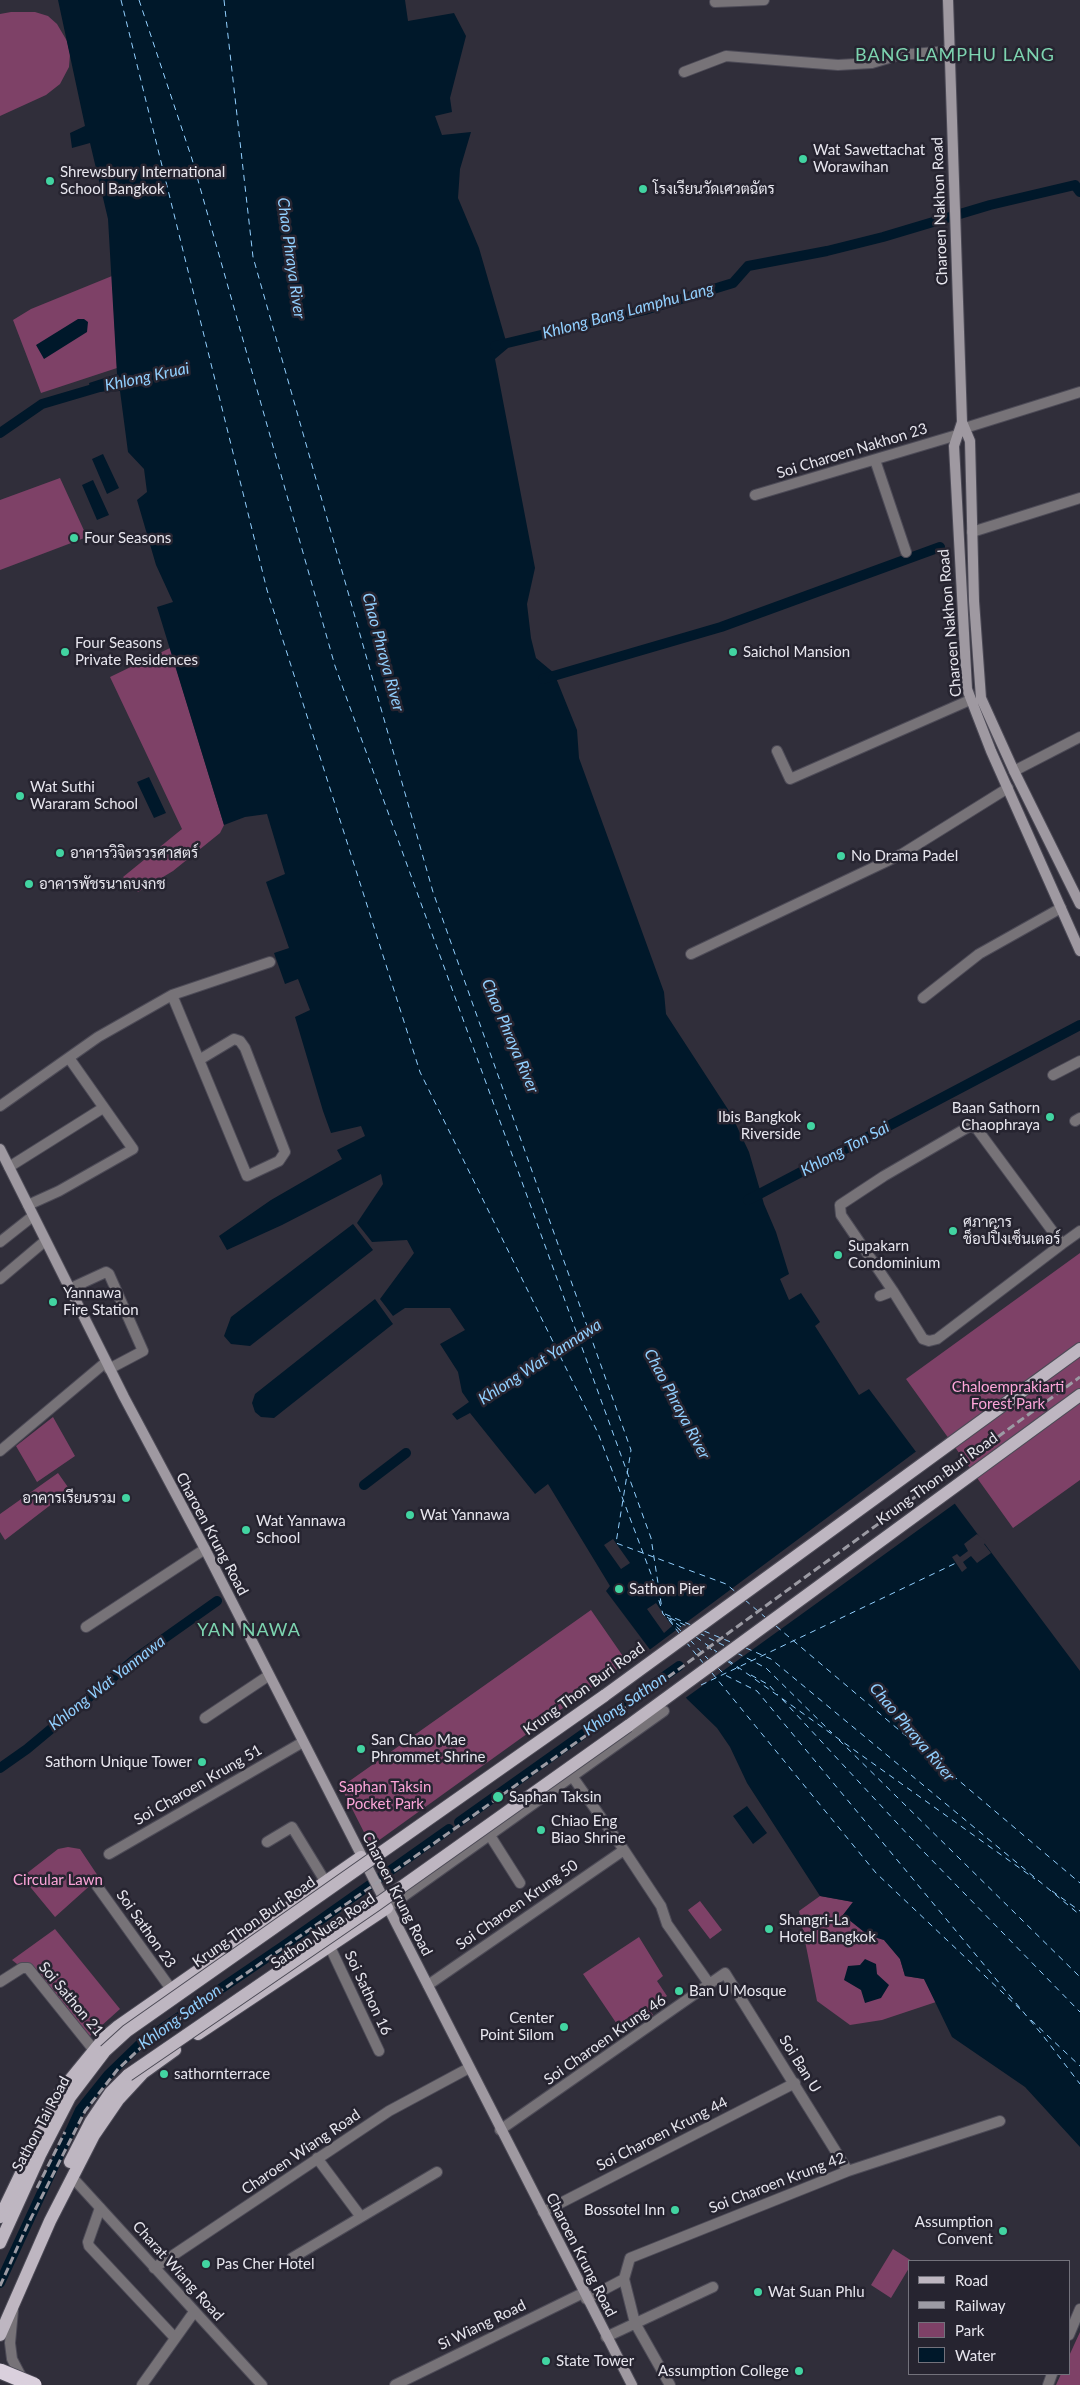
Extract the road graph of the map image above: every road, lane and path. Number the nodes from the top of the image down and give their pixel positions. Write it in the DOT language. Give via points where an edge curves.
graph roads {
  1 [pos="764,0"];
  2 [pos="948,0"];
  3 [pos="716,2"];
  4 [pos="950,51"];
  5 [pos="684,72"];
  6 [pos="1080,392"];
  7 [pos="961,428"];
  8 [pos="875,460"];
  9 [pos="755,495"];
  10 [pos="1080,498"];
  11 [pos="972,532"];
  12 [pos="906,552"];
  13 [pos="970,700"];
  14 [pos="1080,737"];
  15 [pos="777,751"];
  16 [pos="1014,770"];
  17 [pos="1008,788"];
  18 [pos="1078,896"];
  19 [pos="1060,908"];
  20 [pos="1080,951"];
  21 [pos="691,954"];
  22 [pos="270,962"];
  23 [pos="172,995"];
  24 [pos="923,998"];
  25 [pos="69,1058"];
  26 [pos="199,1060"];
  27 [pos="1080,1061"];
  28 [pos="1053,1075"];
  29 [pos="0,1106"];
  30 [pos="103,1108"];
  31 [pos="1,1153"];
  32 [pos="9,1167"];
  33 [pos="28,1205"];
  34 [pos="33,1216"];
  35 [pos="1080,1231"];
  36 [pos="45,1241"];
  37 [pos="0,1242"];
  38 [pos="1062,1244"];
  39 [pos="0,1280"];
  40 [pos="69,1289"];
  41 [pos="892,1291"];
  42 [pos="880,1296"];
  43 [pos="1080,1349"];
  44 [pos="107,1366"];
  45 [pos="1080,1395"];
  46 [pos="0,1451"];
  47 [pos="205,1549"];
  48 [pos="86,1627"];
  49 [pos="268,1676"];
  50 [pos="664,1711"];
  51 [pos="205,1718"];
  52 [pos="303,1742"];
  53 [pos="572,1776"];
  54 [pos="489,1834"];
  55 [pos="267,1842"];
  56 [pos="624,1850"];
  57 [pos="109,1854"];
  58 [pos="361,1858"];
  59 [pos="325,1881"];
  60 [pos="520,1883"];
  61 [pos="97,1886"];
  62 [pos="387,1908"];
  63 [pos="330,1947"];
  64 [pos="725,1973"];
  65 [pos="0,1982"];
  66 [pos="428,1985"];
  67 [pos="710,1985"];
  68 [pos="170,1989"];
  69 [pos="99,2050"];
  70 [pos="379,2051"];
  71 [pos="469,2068"];
  72 [pos="128,2075"];
  73 [pos="794,2083"];
  74 [pos="1000,2121"];
  75 [pos="500,2130"];
  76 [pos="318,2158"];
  77 [pos="848,2171"];
  78 [pos="437,2172"];
  79 [pos="72,2177"];
  80 [pos="100,2208"];
  81 [pos="543,2212"];
  82 [pos="0,2217"];
  83 [pos="361,2217"];
  84 [pos="50,2221"];
  85 [pos="0,2243"];
  86 [pos="292,2258"];
  87 [pos="154,2268"];
  88 [pos="624,2280"];
  89 [pos="712,2287"];
  90 [pos="585,2296"];
  91 [pos="14,2304"];
  92 [pos="1080,2309"];
  93 [pos="194,2312"];
  94 [pos="635,2323"];
  95 [pos="1070,2333"];
  96 [pos="0,2335"];
  97 [pos="606,2337"];
  98 [pos="176,2338"];
  99 [pos="0,2371"];
  100 [pos="27,2385"];
  101 [pos="34,2385"];
  102 [pos="142,2385"];
  103 [pos="262,2385"];
  104 [pos="395,2385"];
  105 [pos="632,2385"];
  106 [pos="670,2385"];
  1 -- 3 [label="street"];
  2 -- 4 [label="main road, Charoen Nakhon Road"];
  4 -- 5 [label="street" via="838,65 726,56"];
  4 -- 7 [label="main road, Charoen Nakhon Road"];
  6 -- 7 [label="street, Soi Charoen Nakhon 23"];
  7 -- 8 [label="street, Soi Charoen Nakhon 23"];
  7 -- 11 [label="main road, Charoen Nakhon Road" via="970,441"];
  7 -- 13 [label="main road, Charoen Nakhon Road" via="954,446 960,595"];
  8 -- 9 [label="street, Soi Charoen Nakhon 23"];
  8 -- 12 [label="street"];
  10 -- 11 [label="street"];
  11 -- 16 [label="main road, Charoen Nakhon Road" via="981,698"];
  13 -- 15 [label="street" via="790,779"];
  13 -- 17 [label="main road, Charoen Nakhon Road"];
  14 -- 16 [label="street"];
  16 -- 18 [label="main road, Charoen Nakhon Road"];
  17 -- 19 [label="main road, Charoen Nakhon Road"];
  17 -- 21 [label="street" via="902,854"];
  19 -- 20 [label="main road, Charoen Nakhon Road"];
  19 -- 24 [label="street" via="979,954"];
  22 -- 23 [label="street"];
  23 -- 25 [label="street" via="98,1037"];
  23 -- 26 [label="street"];
  25 -- 29 [label="street"];
  25 -- 30 [label="street"];
  26 -- 26 [label="street" via="234,1039 240,1041 285,1152 279,1161 248,1176"];
  27 -- 28 [label="street"];
  30 -- 32 [label="street"];
  30 -- 33 [label="street" via="133,1149"];
  31 -- 32 [label="main road, Charoen Krung Road"];
  32 -- 33 [label="main road, Charoen Krung Road"];
  33 -- 34 [label="main road, Charoen Krung Road"];
  34 -- 36 [label="main road, Charoen Krung Road"];
  34 -- 37 [label="street"];
  35 -- 38 [label="street"];
  36 -- 39 [label="street"];
  36 -- 40 [label="main road, Charoen Krung Road"];
  38 -- 41 [label="street" via="937,1339 923,1339"];
  38 -- 41 [label="street" via="977,1129 970,1126 840,1205 841,1215"];
  40 -- 44 [label="main road, Charoen Krung Road"];
  40 -- 44 [label="street" via="106,1272 109,1274 143,1351"];
  41 -- 42 [label="street"];
  43 -- 69 [label="main road, Krung Thon Buri Road, bridge" via="604,1696"];
  44 -- 46 [label="street"];
  44 -- 47 [label="main road, Charoen Krung Road"];
  45 -- 72 [label="main road, Krung Thon Buri Road, bridge" via="628,1726 376,1905"];
  47 -- 48 [label="street"];
  47 -- 49 [label="main road, Charoen Krung Road"];
  49 -- 51 [label="street"];
  49 -- 52 [label="main road, Charoen Krung Road"];
  50 -- 53 [label="street, Sathon Nuea Road"];
  52 -- 57 [label="street, Soi Charoen Krung 51"];
  52 -- 58 [label="main road, Charoen Krung Road"];
  53 -- 54 [label="street, Sathon Nuea Road"];
  53 -- 56 [label="street"];
  54 -- 60 [label="street"];
  54 -- 62 [label="street, Sathon Nuea Road"];
  55 -- 59 [label="street" via="292,1827"];
  56 -- 66 [label="street, Soi Charoen Krung 50"];
  56 -- 67 [label="street" via="661,1906 667,1924"];
  58 -- 59 [label="main road, Sathon Tai Road"];
  58 -- 62 [label="main road, Charoen Krung Road"];
  59 -- 68 [label="main road, Sathon Tai Road"];
  61 -- 68 [label="street, Soi Sathon 23"];
  62 -- 63 [label="main road, Sathon Nuea Road"];
  62 -- 66 [label="main road, Charoen Krung Road"];
  63 -- 70 [label="street, Soi Sathon 16"];
  63 -- 79 [label="main road, Sathon Nuea Road" via="143,2074 118,2100"];
  64 -- 67 [label="street, Soi Charoen Krung 46"];
  64 -- 73 [label="street, Soi Ban U"];
  65 -- 69 [label="street, Soi Sathon 21" via="22,1968 28,1968"];
  66 -- 71 [label="main road, Charoen Krung Road"];
  67 -- 75 [label="street, Soi Charoen Krung 46"];
  68 -- 69 [label="main road, Sathon Tai Road" via="116,2027"];
  69 -- 82 [label="main road, Sathon Tai Road" via="60,2092"];
  69 -- 85 [label="main road, Sathon Tai Road" via="40,2155"];
  71 -- 75 [label="main road, Charoen Krung Road"];
  71 -- 76 [label="street, Charoen Wiang Road" via="390,2111"];
  72 -- 84 [label="main road, Sathon Nuea Road" via="110,2093 91,2121 70,2164"];
  73 -- 77 [label="street, Soi Ban U"];
  73 -- 81 [label="street, Soi Charoen Krung 44"];
  74 -- 77 [label="street, Soi Charoen Krung 42"];
  75 -- 81 [label="main road, Charoen Krung Road"];
  76 -- 83 [label="street"];
  76 -- 87 [label="street, Charoen Wiang Road"];
  77 -- 88 [label="street, Soi Charoen Krung 42" via="632,2257"];
  78 -- 83 [label="street"];
  79 -- 80 [label="street, Charat Wiang Road"];
  79 -- 84 [label="main road, Sathon Nuea Road"];
  80 -- 87 [label="street, Charat Wiang Road"];
  80 -- 98 [label="street" via="89,2246"];
  81 -- 90 [label="main road, Charoen Krung Road"];
  83 -- 86 [label="street"];
  84 -- 91 [label="main road, Sathon Nuea Road"];
  87 -- 93 [label="street, Charat Wiang Road"];
  88 -- 90 [label="street, Si Wiang Road"];
  88 -- 94 [label="street"];
  89 -- 94 [label="street"];
  90 -- 97 [label="main road, Charoen Krung Road"];
  90 -- 104 [label="street, Si Wiang Road"];
  91 -- 96 [label="main road, Sathon Nuea Road"];
  91 -- 100 [label="street" via="10,2343 12,2359"];
  92 -- 95 [label="street"];
  93 -- 98 [label="street"];
  93 -- 103 [label="street, Charat Wiang Road"];
  94 -- 97 [label="street"];
  94 -- 106 [label="street"];
  97 -- 105 [label="main road, Charoen Krung Road"];
  98 -- 102 [label="street"];
  99 -- 101 [label="highway, bridge"];
}
